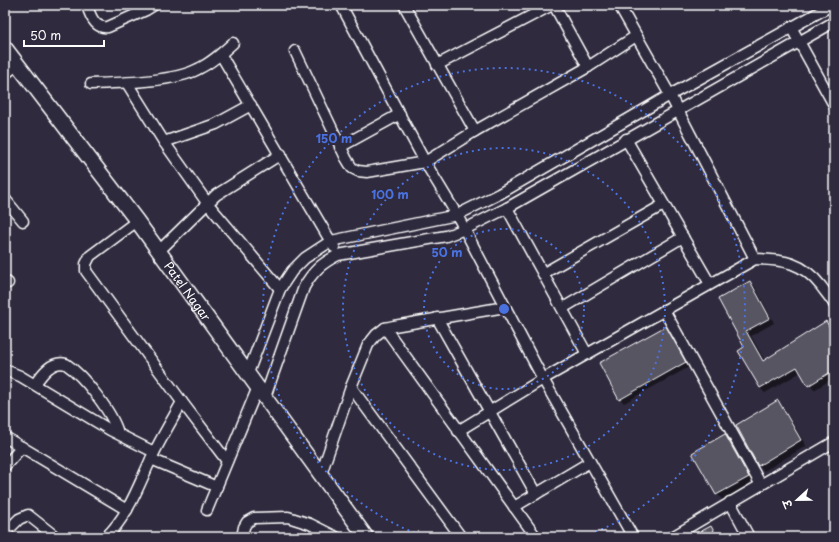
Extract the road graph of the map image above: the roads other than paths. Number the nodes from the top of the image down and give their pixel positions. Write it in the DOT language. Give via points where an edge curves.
graph roads {
  1 [pos="87,5"];
  2 [pos="154,5"];
  3 [pos="341,5"];
  4 [pos="404,5"];
  5 [pos="553,5"];
  6 [pos="619,5"];
  7 [pos="832,5"];
  8 [pos="834,22"];
  9 [pos="791,27"];
  10 [pos="636,36"];
  11 [pos="799,41"];
  12 [pos="233,44"];
  13 [pos="5,48"];
  14 [pos="295,50"];
  15 [pos="221,54"];
  16 [pos="18,64"];
  17 [pos="438,65"];
  18 [pos="588,67"];
  19 [pos="5,74"];
  20 [pos="127,83"];
  21 [pos="91,84"];
  22 [pos="670,95"];
  23 [pos="251,105"];
  24 [pos="834,105"];
  25 [pos="679,111"];
  26 [pos="400,114"];
  27 [pos="474,131"];
  28 [pos="626,139"];
  29 [pos="164,142"];
  30 [pos="340,147"];
  31 [pos="281,154"];
  32 [pos="425,162"];
  33 [pos="5,199"];
  34 [pos="208,204"];
  35 [pos="663,205"];
  36 [pos="507,208"];
  37 [pos="457,215"];
  38 [pos="137,220"];
  39 [pos="23,221"];
  40 [pos="465,229"];
  41 [pos="683,238"];
  42 [pos="332,241"];
  43 [pos="159,251"];
  44 [pos="338,254"];
  45 [pos="755,258"];
  46 [pos="544,273"];
  47 [pos="710,284"];
  48 [pos="280,288"];
  49 [pos="834,304"];
  50 [pos="505,307"];
  51 [pos="563,308"];
  52 [pos="664,310"];
  53 [pos="437,318"];
  54 [pos="385,328"];
  55 [pos="587,354"];
  56 [pos="5,370"];
  57 [pos="248,373"];
  58 [pos="543,379"];
  59 [pos="35,384"];
  60 [pos="351,387"];
  61 [pos="262,392"];
  62 [pos="182,402"];
  63 [pos="489,412"];
  64 [pos="458,431"];
  65 [pos="118,433"];
  66 [pos="5,437"];
  67 [pos="834,442"];
  68 [pos="22,447"];
  69 [pos="153,456"];
  70 [pos="228,460"];
  71 [pos="590,462"];
  72 [pos="5,466"];
  73 [pos="321,474"];
  74 [pos="761,485"];
  75 [pos="217,487"];
  76 [pos="536,494"];
  77 [pos="730,502"];
  78 [pos="514,507"];
  79 [pos="127,510"];
  80 [pos="207,510"];
  81 [pos="5,534"];
  82 [pos="361,535"];
  83 [pos="56,537"];
  84 [pos="106,537"];
  85 [pos="242,537"];
  86 [pos="336,537"];
  87 [pos="461,537"];
  88 [pos="536,537"];
  89 [pos="633,537"];
  90 [pos="672,537"];
  91 [pos="749,537"];
  1 -- 2 [label="street" via="95,24 102,28"];
  3 -- 26 [label="street"];
  4 -- 17 [label="street"];
  5 -- 17 [label="street"];
  5 -- 18 [label="street"];
  6 -- 10 [label="street"];
  7 -- 9 [label="street"];
  8 -- 11 [label="street"];
  9 -- 11 [label="street"];
  9 -- 22 [label="street"];
  10 -- 18 [label="street"];
  10 -- 22 [label="street"];
  11 -- 24 [label="street"];
  11 -- 25 [label="street"];
  12 -- 15 [label="street"];
  13 -- 16 [label="street, Patel Nagar"];
  14 -- 30 [label="street"];
  15 -- 20 [label="street" via="190,73"];
  15 -- 23 [label="street"];
  16 -- 19 [label="street"];
  16 -- 38 [label="street, Patel Nagar"];
  17 -- 27 [label="street"];
  18 -- 27 [label="street"];
  20 -- 21 [label="street"];
  20 -- 29 [label="street"];
  22 -- 25 [label="street"];
  22 -- 37 [label="street" via="499,194"];
  23 -- 29 [label="street" via="216,124"];
  23 -- 31 [label="street"];
  25 -- 28 [label="street"];
  25 -- 45 [label="street"];
  26 -- 30 [label="street"];
  26 -- 32 [label="street"];
  27 -- 32 [label="street"];
  28 -- 35 [label="street"];
  28 -- 36 [label="street"];
  29 -- 34 [label="street"];
  30 -- 32 [label="street" via="352,168 358,171 368,172"];
  31 -- 34 [label="street" via="216,195"];
  31 -- 42 [label="street"];
  32 -- 37 [label="street"];
  33 -- 39 [label="street"];
  34 -- 43 [label="street"];
  34 -- 48 [label="street"];
  35 -- 41 [label="street"];
  35 -- 46 [label="street"];
  36 -- 40 [label="street"];
  36 -- 46 [label="street"];
  37 -- 40 [label="street"];
  37 -- 42 [label="street"];
  38 -- 43 [label="street, Patel Nagar"];
  38 -- 62 [label="street" via="90,256 86,271"];
  40 -- 44 [label="street" via="446,236"];
  40 -- 50 [label="street"];
  41 -- 47 [label="street"];
  41 -- 51 [label="street"];
  42 -- 44 [label="street"];
  42 -- 48 [label="street" via="305,258"];
  43 -- 57 [label="street, Patel Nagar"];
  44 -- 61 [label="street" via="322,263 304,287"];
  45 -- 47 [label="street"];
  45 -- 49 [label="street" via="777,259 799,265 812,276"];
  46 -- 51 [label="street"];
  47 -- 52 [label="street"];
  48 -- 57 [label="street"];
  50 -- 53 [label="street"];
  50 -- 58 [label="street"];
  51 -- 55 [label="street"];
  52 -- 55 [label="street"];
  52 -- 74 [label="street"];
  53 -- 54 [label="street"];
  53 -- 63 [label="street"];
  54 -- 60 [label="street" via="376,334 368,345"];
  54 -- 64 [label="street"];
  55 -- 58 [label="street"];
  56 -- 59 [label="street"];
  57 -- 61 [label="street, Patel Nagar"];
  58 -- 63 [label="street"];
  58 -- 71 [label="street"];
  59 -- 65 [label="street"];
  59 -- 65 [label="street" via="54,364 66,364 101,402"];
  60 -- 73 [label="street"];
  60 -- 87 [label="street"];
  61 -- 70 [label="street"];
  61 -- 73 [label="street, Patel Nagar"];
  62 -- 69 [label="street"];
  62 -- 70 [label="street"];
  63 -- 64 [label="street"];
  63 -- 76 [label="street"];
  64 -- 78 [label="street"];
  65 -- 69 [label="street"];
  66 -- 68 [label="street"];
  67 -- 74 [label="street"];
  68 -- 72 [label="street"];
  68 -- 79 [label="street"];
  69 -- 75 [label="street"];
  69 -- 79 [label="street"];
  70 -- 75 [label="street"];
  71 -- 76 [label="street"];
  71 -- 89 [label="street"];
  73 -- 82 [label="street, Patel Nagar"];
  74 -- 77 [label="street"];
  75 -- 80 [label="street"];
  76 -- 78 [label="street"];
  77 -- 90 [label="street"];
  77 -- 91 [label="street"];
  78 -- 88 [label="street"];
  79 -- 84 [label="street"];
  81 -- 83 [label="street" via="19,519 28,515"];
  85 -- 86 [label="street" via="247,522 254,518 288,517"];
}
